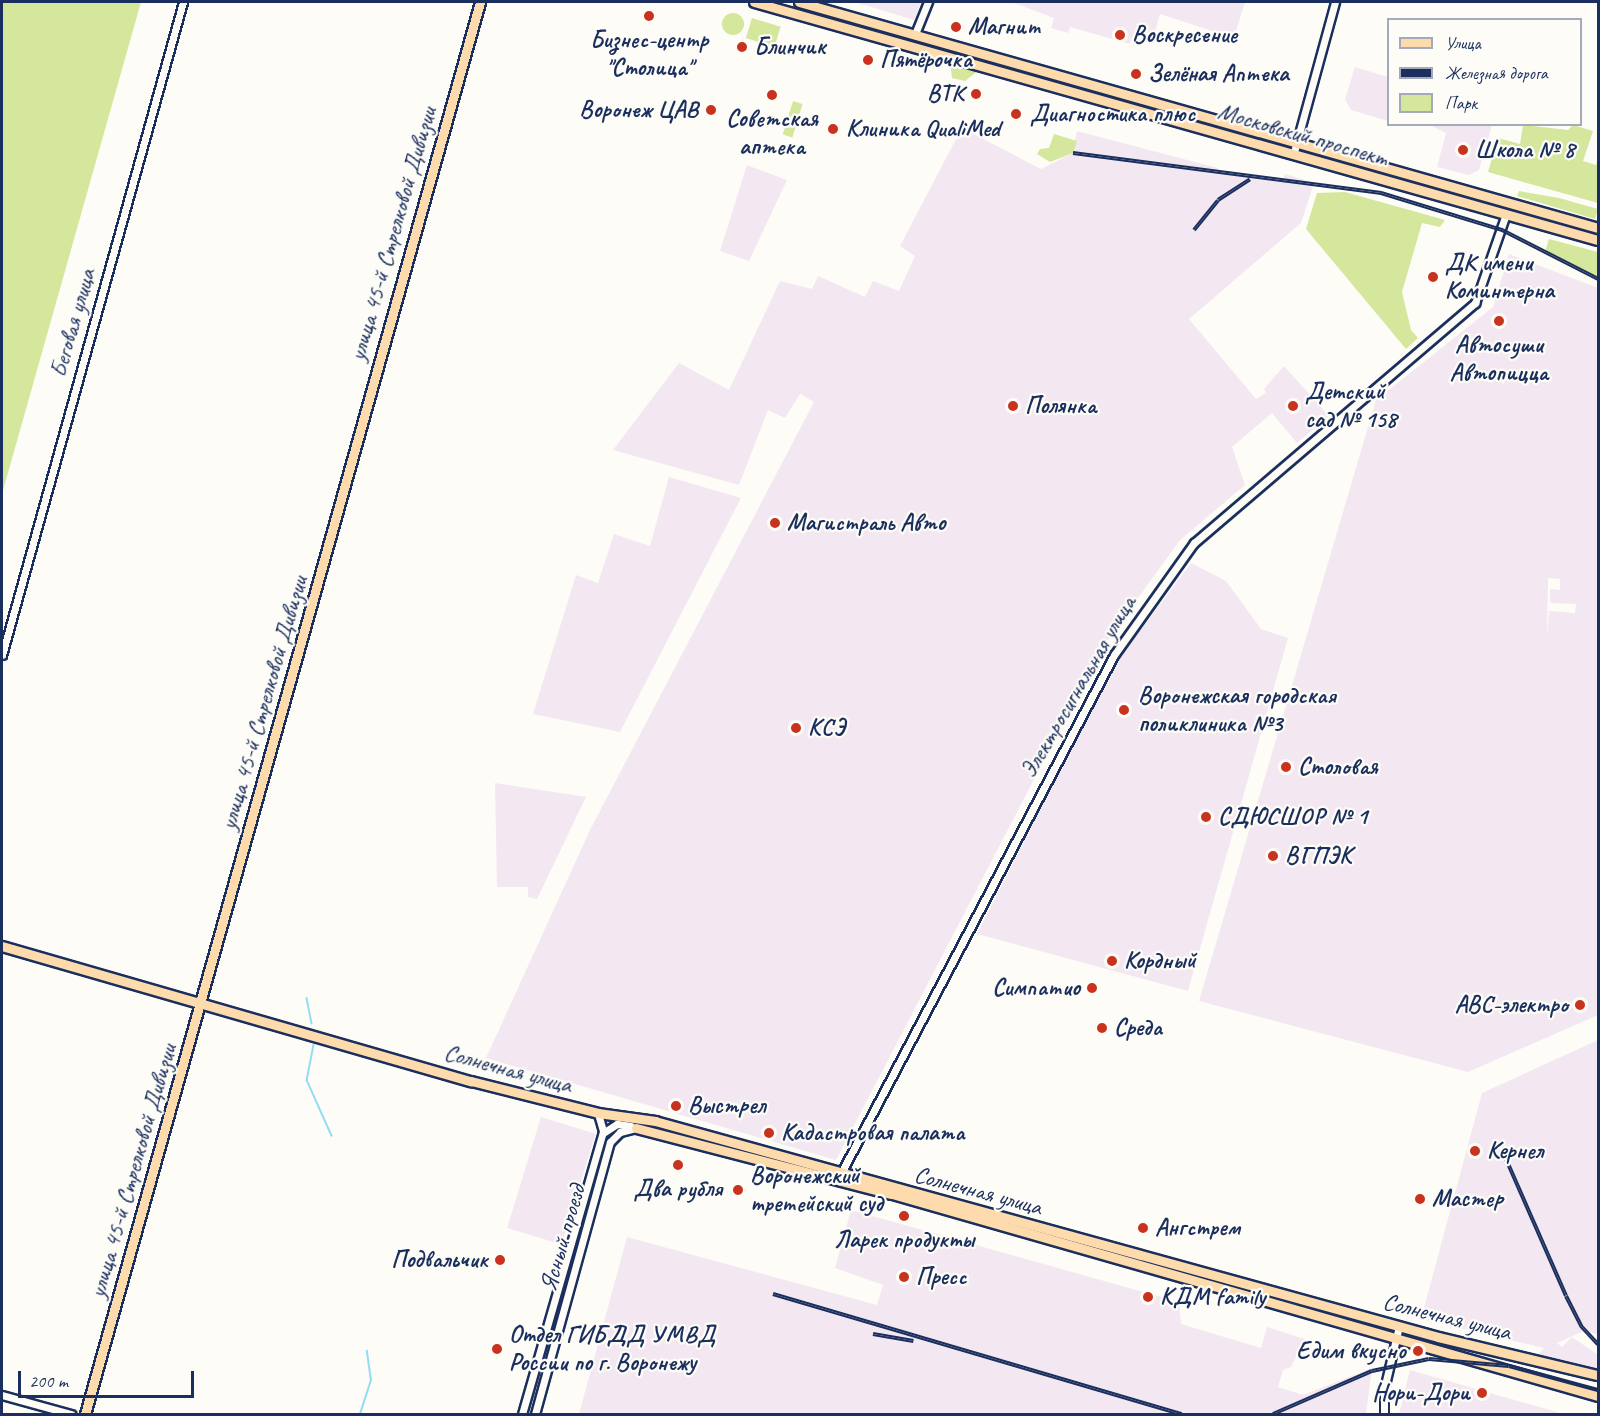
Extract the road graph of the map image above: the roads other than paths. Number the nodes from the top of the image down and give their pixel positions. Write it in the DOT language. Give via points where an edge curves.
graph roads {
  1 [pos="183,2"];
  2 [pos="480,2"];
  3 [pos="754,2"];
  4 [pos="794,2"];
  5 [pos="799,2"];
  6 [pos="928,2"];
  7 [pos="1335,2"];
  8 [pos="791,12"];
  9 [pos="915,34"];
  10 [pos="1297,142"];
  11 [pos="1294,152"];
  12 [pos="1506,214"];
  13 [pos="1599,228"];
  14 [pos="1599,240"];
  15 [pos="2,655"];
  16 [pos="2,945"];
  17 [pos="200,1002"];
  18 [pos="598,1113"];
  19 [pos="636,1128"];
  20 [pos="601,1136"];
  21 [pos="840,1177"];
  22 [pos="1399,1326"];
  23 [pos="1395,1338"];
  24 [pos="1484,1347"];
  25 [pos="1479,1363"];
  26 [pos="1599,1375"];
  27 [pos="2,1395"];
  28 [pos="1599,1396"];
  29 [pos="71,1414"];
  30 [pos="85,1414"];
  31 [pos="522,1414"];
  32 [pos="535,1414"];
  33 [pos="1384,1414"];
  1 -- 15 [label="street, Беговая улица"];
  2 -- 17 [label="main road, улица 45-й Стрелковой Дивизии"];
  3 -- 8 [label="main road, Московский проспект"];
  4 -- 8 [label="main road"];
  5 -- 9 [label="main road, Московский проспект"];
  6 -- 9 [label="street"];
  7 -- 10 [label="street"];
  8 -- 11 [label="main road, Московский проспект"];
  9 -- 10 [label="main road, Московский проспект"];
  10 -- 11 [label="street"];
  10 -- 13 [label="main road, Московский проспект"];
  11 -- 12 [label="main road, Московский проспект"];
  12 -- 14 [label="main road, Московский проспект"];
  12 -- 21 [label="street, Электросигнальная улица" via="1475,303 1194,543 1114,655"];
  16 -- 17 [label="main road, Солнечная улица"];
  17 -- 18 [label="main road, Солнечная улица"];
  17 -- 30 [label="main road, улица 45-й Стрелковой Дивизии"];
  18 -- 20 [label="street, Ясный проезд" via="604,1124"];
  18 -- 21 [label="main road, Солнечная улица" via="635,1115"];
  19 -- 20 [label="street" via="617,1124"];
  19 -- 21 [label="main road, Солнечная улица"];
  19 -- 32 [label="street, Ясный проезд" via="620,1132 610,1142"];
  20 -- 31 [label="street, Ясный проезд"];
  21 -- 22 [label="main road, Солнечная улица"];
  21 -- 23 [label="main road, Солнечная улица"];
  22 -- 23 [label="street"];
  22 -- 24 [label="main road, Солнечная улица"];
  23 -- 25 [label="main road, Солнечная улица"];
  23 -- 33 [label="street"];
  24 -- 25 [label="main road"];
  24 -- 26 [label="main road, Солнечная улица"];
  25 -- 28 [label="main road, Солнечная улица"];
  27 -- 29 [label="street"];
}
